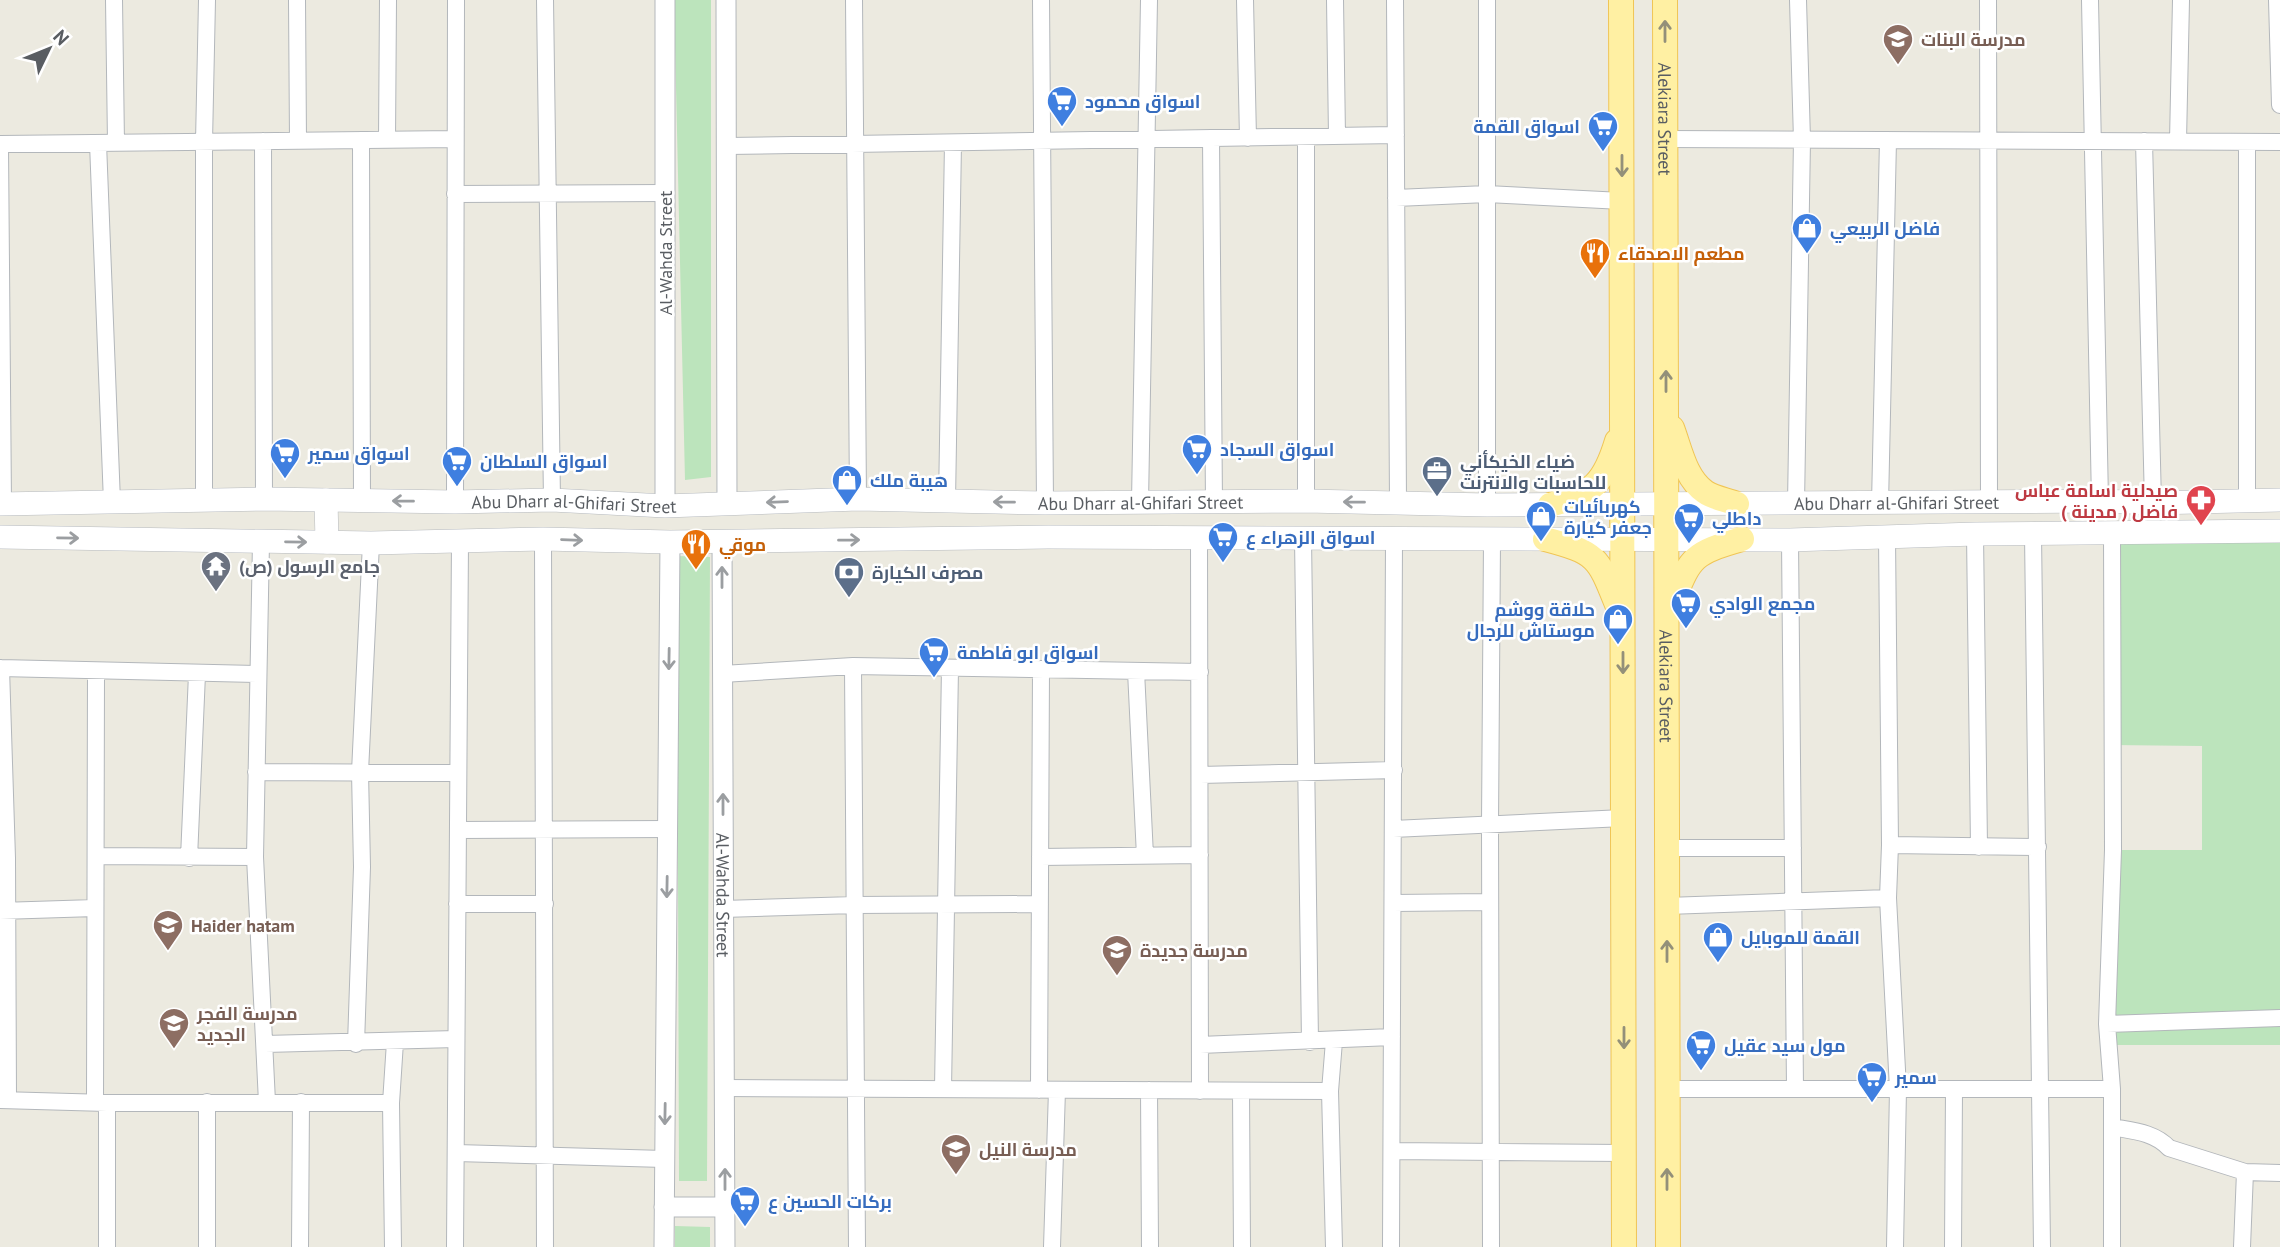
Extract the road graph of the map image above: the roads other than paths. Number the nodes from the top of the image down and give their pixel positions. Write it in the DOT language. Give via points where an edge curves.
graph roads {
  1 [pos="114,0"];
  2 [pos="207,0"];
  3 [pos="297,0"];
  4 [pos="388,0"];
  5 [pos="456,0"];
  6 [pos="545,0"];
  7 [pos="665,0"];
  8 [pos="726,0"];
  9 [pos="855,0"];
  10 [pos="1041,0"];
  11 [pos="1149,0"];
  12 [pos="1245,0"];
  13 [pos="1335,0"];
  14 [pos="1395,0"];
  15 [pos="1487,0"];
  16 [pos="1621,0"];
  17 [pos="1665,0"];
  18 [pos="1798,0"];
  19 [pos="1988,0"];
  20 [pos="2090,0"];
  21 [pos="2181,0"];
  22 [pos="2277,0"];
  23 [pos="2280,105"];
  24 [pos="1396,135"];
  25 [pos="1337,136"];
  26 [pos="1306,137"];
  27 [pos="1210,138"];
  28 [pos="1248,138"];
  29 [pos="455,139"];
  30 [pos="1146,139"];
  31 [pos="1665,139"];
  32 [pos="361,140"];
  33 [pos="387,140"];
  34 [pos="1802,140"];
  35 [pos="1888,140"];
  36 [pos="263,141"];
  37 [pos="299,141"];
  38 [pos="1042,141"];
  39 [pos="1988,141"];
  40 [pos="2093,141"];
  41 [pos="2144,141"];
  42 [pos="2178,141"];
  43 [pos="204,142"];
  44 [pos="2247,142"];
  45 [pos="2280,142"];
  46 [pos="98,143"];
  47 [pos="116,143"];
  48 [pos="953,143"];
  49 [pos="856,144"];
  50 [pos="0,146"];
  51 [pos="727,146"];
  52 [pos="548,193"];
  53 [pos="665,193"];
  54 [pos="455,194"];
  55 [pos="1487,194"];
  56 [pos="1396,198"];
  57 [pos="1622,201"];
  58 [pos="1666,412"];
  59 [pos="1622,424"];
  60 [pos="204,499"];
  61 [pos="264,499"];
  62 [pos="858,499"];
  63 [pos="326,500"];
  64 [pos="552,500"];
  65 [pos="947,500"];
  66 [pos="2280,500"];
  67 [pos="362,501"];
  68 [pos="2247,501"];
  69 [pos="112,502"];
  70 [pos="454,502"];
  71 [pos="1140,502"];
  72 [pos="1260,502"];
  73 [pos="1306,502"];
  74 [pos="1989,502"];
  75 [pos="2100,502"];
  76 [pos="1,503"];
  77 [pos="1045,503"];
  78 [pos="1214,503"];
  79 [pos="1398,503"];
  80 [pos="1666,503"];
  81 [pos="2161,503"];
  82 [pos="727,504"];
  83 [pos="1622,504"];
  84 [pos="1737,504"];
  85 [pos="1796,504"];
  86 [pos="1880,504"];
  87 [pos="1487,505"];
  88 [pos="1550,505"];
  89 [pos="665,506"];
  90 [pos="2280,531"];
  91 [pos="2112,533"];
  92 [pos="2169,533"];
  93 [pos="1975,534"];
  94 [pos="2033,534"];
  95 [pos="0,537"];
  96 [pos="1887,537"];
  97 [pos="1199,538"];
  98 [pos="1261,538"];
  99 [pos="1303,538"];
  100 [pos="1622,538"];
  101 [pos="1666,538"];
  102 [pos="543,539"];
  103 [pos="1394,539"];
  104 [pos="1545,539"];
  105 [pos="1742,539"];
  106 [pos="1492,540"];
  107 [pos="1790,540"];
  108 [pos="460,541"];
  109 [pos="722,541"];
  110 [pos="261,542"];
  111 [pos="327,542"];
  112 [pos="670,542"];
  113 [pos="371,543"];
  114 [pos="1666,617"];
  115 [pos="1623,618"];
  116 [pos="853,666"];
  117 [pos="950,667"];
  118 [pos="1,668"];
  119 [pos="1041,669"];
  120 [pos="1136,671"];
  121 [pos="96,672"];
  122 [pos="1200,672"];
  123 [pos="197,674"];
  124 [pos="257,674"];
  125 [pos="722,674"];
  126 [pos="1394,770"];
  127 [pos="256,772"];
  128 [pos="360,772"];
  129 [pos="1305,772"];
  130 [pos="458,773"];
  131 [pos="1200,775"];
  132 [pos="1623,818"];
  133 [pos="1490,825"];
  134 [pos="1394,829"];
  135 [pos="545,830"];
  136 [pos="668,830"];
  137 [pos="458,831"];
  138 [pos="1890,845"];
  139 [pos="1979,847"];
  140 [pos="2038,847"];
  141 [pos="1667,848"];
  142 [pos="1793,848"];
  143 [pos="1200,855"];
  144 [pos="96,856"];
  145 [pos="1145,856"];
  146 [pos="255,857"];
  147 [pos="1040,857"];
  148 [pos="3,858"];
  149 [pos="189,858"];
  150 [pos="1888,898"];
  151 [pos="1490,902"];
  152 [pos="1793,902"];
  153 [pos="1393,903"];
  154 [pos="457,904"];
  155 [pos="545,904"];
  156 [pos="1040,904"];
  157 [pos="855,905"];
  158 [pos="946,905"];
  159 [pos="1667,906"];
  160 [pos="95,908"];
  161 [pos="723,909"];
  162 [pos="3,911"];
  163 [pos="2280,1018"];
  164 [pos="2107,1024"];
  165 [pos="1392,1037"];
  166 [pos="456,1040"];
  167 [pos="1334,1041"];
  168 [pos="395,1042"];
  169 [pos="1310,1042"];
  170 [pos="265,1044"];
  171 [pos="356,1044"];
  172 [pos="1200,1045"];
  173 [pos="724,1088"];
  174 [pos="856,1089"];
  175 [pos="943,1089"];
  176 [pos="1667,1089"];
  177 [pos="1795,1089"];
  178 [pos="1898,1089"];
  179 [pos="1954,1089"];
  180 [pos="2040,1089"];
  181 [pos="2112,1089"];
  182 [pos="1039,1090"];
  183 [pos="1057,1090"];
  184 [pos="1149,1090"];
  185 [pos="1200,1091"];
  186 [pos="1241,1091"];
  187 [pos="1330,1091"];
  188 [pos="4,1100"];
  189 [pos="207,1102"];
  190 [pos="267,1102"];
  191 [pos="301,1102"];
  192 [pos="101,1103"];
  193 [pos="391,1103"];
  194 [pos="2112,1127"];
  195 [pos="1392,1151"];
  196 [pos="1492,1152"];
  197 [pos="456,1153"];
  198 [pos="1624,1153"];
  199 [pos="543,1154"];
  200 [pos="664,1159"];
  201 [pos="2245,1172"];
  202 [pos="2280,1173"];
  203 [pos="664,1207"];
  204 [pos="725,1207"];
  205 [pos="107,1247"];
  206 [pos="207,1247"];
  207 [pos="300,1247"];
  208 [pos="393,1247"];
  209 [pos="455,1247"];
  210 [pos="545,1247"];
  211 [pos="664,1247"];
  212 [pos="725,1247"];
  213 [pos="857,1247"];
  214 [pos="1052,1247"];
  215 [pos="1150,1247"];
  216 [pos="1242,1247"];
  217 [pos="1334,1247"];
  218 [pos="1391,1247"];
  219 [pos="1491,1247"];
  220 [pos="1624,1247"];
  221 [pos="1668,1247"];
  222 [pos="1895,1247"];
  223 [pos="1953,1247"];
  224 [pos="2042,1247"];
  225 [pos="2112,1247"];
  226 [pos="2242,1247"];
  1 -- 47 [label="street"];
  2 -- 43 [label="street"];
  3 -- 37 [label="street"];
  4 -- 33 [label="street"];
  5 -- 29 [label="street"];
  6 -- 52 [label="street"];
  7 -- 53 [label="street, Al-Wahda Street"];
  8 -- 51 [label="street"];
  9 -- 49 [label="street"];
  10 -- 38 [label="street"];
  11 -- 30 [label="street"];
  12 -- 28 [label="street"];
  13 -- 25 [label="street"];
  14 -- 24 [label="street"];
  15 -- 55 [label="street"];
  16 -- 57 [label="main road, one-way"];
  31 -- 17 [label="main road, Alekiara Street, one-way"];
  18 -- 34 [label="street"];
  19 -- 39 [label="street"];
  20 -- 40 [label="street"];
  21 -- 42 [label="street"];
  22 -- 23 [label="street"];
  24 -- 25 [label="street"];
  24 -- 56 [label="street"];
  25 -- 26 [label="street"];
  26 -- 28 [label="street"];
  26 -- 73 [label="street"];
  27 -- 28 [label="street"];
  27 -- 30 [label="street"];
  27 -- 78 [label="street"];
  29 -- 33 [label="street"];
  29 -- 54 [label="street"];
  30 -- 38 [label="street"];
  30 -- 71 [label="street"];
  31 -- 34 [label="street"];
  58 -- 31 [label="main road, Alekiara Street, one-way"];
  32 -- 33 [label="street"];
  32 -- 37 [label="street"];
  32 -- 67 [label="street"];
  34 -- 35 [label="street"];
  34 -- 85 [label="street"];
  35 -- 39 [label="street"];
  35 -- 86 [label="street"];
  36 -- 37 [label="street"];
  36 -- 43 [label="street"];
  36 -- 61 [label="street"];
  38 -- 48 [label="street"];
  38 -- 77 [label="street"];
  39 -- 40 [label="street"];
  39 -- 74 [label="street"];
  40 -- 41 [label="street"];
  40 -- 75 [label="street"];
  41 -- 42 [label="street"];
  41 -- 81 [label="street"];
  42 -- 44 [label="street"];
  43 -- 47 [label="street"];
  43 -- 60 [label="street"];
  44 -- 45 [label="street"];
  44 -- 68 [label="street"];
  46 -- 47 [label="street"];
  46 -- 50 [label="street"];
  46 -- 69 [label="street"];
  48 -- 49 [label="street"];
  48 -- 65 [label="street"];
  49 -- 51 [label="street"];
  49 -- 62 [label="street"];
  50 -- 76 [label="street"];
  51 -- 82 [label="street"];
  52 -- 53 [label="street"];
  52 -- 54 [label="street"];
  52 -- 64 [label="street"];
  53 -- 89 [label="street, Al-Wahda Street"];
  54 -- 70 [label="street"];
  55 -- 56 [label="street"];
  55 -- 57 [label="street"];
  55 -- 87 [label="street"];
  56 -- 79 [label="street"];
  57 -- 59 [label="main road"];
  58 -- 80 [label="main road, Alekiara Street"];
  58 -- 84 [label="main road" via="1695,483 1707,494"];
  59 -- 83 [label="main road"];
  59 -- 88 [label="main road" via="1604,474 1593,487 1580,497"];
  60 -- 61 [label="main road, Abu Dharr al-Ghifari Street"];
  60 -- 69 [label="main road, Abu Dharr al-Ghifari Street"];
  61 -- 63 [label="main road, Abu Dharr al-Ghifari Street"];
  62 -- 65 [label="main road, Abu Dharr al-Ghifari Street"];
  62 -- 82 [label="main road, Abu Dharr al-Ghifari Street, one-way"];
  63 -- 67 [label="main road, Abu Dharr al-Ghifari Street"];
  63 -- 111 [label="main road"];
  64 -- 70 [label="main road, Abu Dharr al-Ghifari Street"];
  64 -- 89 [label="main road, Abu Dharr al-Ghifari Street"];
  77 -- 65 [label="main road, Abu Dharr al-Ghifari Street, one-way"];
  66 -- 68 [label="main road, Abu Dharr al-Ghifari Street"];
  70 -- 67 [label="main road, Abu Dharr al-Ghifari Street, one-way"];
  68 -- 81 [label="main road, Abu Dharr al-Ghifari Street"];
  69 -- 76 [label="main road, Abu Dharr al-Ghifari Street"];
  71 -- 77 [label="main road, Abu Dharr al-Ghifari Street"];
  71 -- 78 [label="main road, Abu Dharr al-Ghifari Street"];
  72 -- 73 [label="main road, Abu Dharr al-Ghifari Street"];
  72 -- 78 [label="main road, Abu Dharr al-Ghifari Street"];
  72 -- 98 [label="main road"];
  79 -- 73 [label="main road, Abu Dharr al-Ghifari Street, one-way"];
  74 -- 75 [label="main road, Abu Dharr al-Ghifari Street"];
  74 -- 86 [label="main road, Abu Dharr al-Ghifari Street"];
  75 -- 81 [label="main road, Abu Dharr al-Ghifari Street"];
  79 -- 87 [label="main road, Abu Dharr al-Ghifari Street"];
  80 -- 83 [label="main road, Abu Dharr al-Ghifari Street"];
  80 -- 84 [label="main road, Abu Dharr al-Ghifari Street"];
  80 -- 101 [label="main road, Alekiara Street"];
  81 -- 92 [label="main road"];
  82 -- 89 [label="main road, Abu Dharr al-Ghifari Street"];
  83 -- 88 [label="main road, Abu Dharr al-Ghifari Street"];
  83 -- 100 [label="main road"];
  84 -- 85 [label="main road, Abu Dharr al-Ghifari Street"];
  85 -- 86 [label="main road, Abu Dharr al-Ghifari Street"];
  87 -- 88 [label="main road, Abu Dharr al-Ghifari Street"];
  90 -- 92 [label="main road, Abu Dharr al-Ghifari Street"];
  91 -- 92 [label="main road, Abu Dharr al-Ghifari Street"];
  91 -- 94 [label="main road, Abu Dharr al-Ghifari Street"];
  91 -- 164 [label="street" via="2113,850"];
  93 -- 94 [label="main road, Abu Dharr al-Ghifari Street"];
  93 -- 96 [label="main road, Abu Dharr al-Ghifari Street"];
  93 -- 139 [label="street"];
  94 -- 140 [label="street"];
  95 -- 110 [label="main road, Abu Dharr al-Ghifari Street, one-way"];
  96 -- 107 [label="main road, Abu Dharr al-Ghifari Street"];
  96 -- 138 [label="street"];
  97 -- 98 [label="main road, Abu Dharr al-Ghifari Street"];
  109 -- 97 [label="main road, Abu Dharr al-Ghifari Street, one-way"];
  97 -- 122 [label="street"];
  98 -- 99 [label="main road, Abu Dharr al-Ghifari Street"];
  99 -- 103 [label="main road, Abu Dharr al-Ghifari Street"];
  99 -- 129 [label="street"];
  100 -- 101 [label="main road, Abu Dharr al-Ghifari Street"];
  100 -- 104 [label="main road, Abu Dharr al-Ghifari Street"];
  100 -- 115 [label="main road"];
  101 -- 105 [label="main road, Abu Dharr al-Ghifari Street"];
  101 -- 114 [label="main road, Alekiara Street"];
  102 -- 108 [label="main road, Abu Dharr al-Ghifari Street"];
  102 -- 112 [label="main road, Abu Dharr al-Ghifari Street, one-way"];
  102 -- 135 [label="street"];
  103 -- 106 [label="main road, Abu Dharr al-Ghifari Street"];
  103 -- 126 [label="street"];
  104 -- 106 [label="main road, Abu Dharr al-Ghifari Street"];
  104 -- 115 [label="main road" via="1578,548 1594,558"];
  105 -- 107 [label="main road, Abu Dharr al-Ghifari Street"];
  105 -- 114 [label="main road" via="1700,553 1689,563"];
  106 -- 133 [label="street"];
  107 -- 142 [label="street"];
  108 -- 113 [label="main road, Abu Dharr al-Ghifari Street"];
  108 -- 130 [label="street"];
  109 -- 112 [label="main road, Abu Dharr al-Ghifari Street"];
  125 -- 109 [label="street, Al-Wahda Street, one-way"];
  110 -- 111 [label="main road, Abu Dharr al-Ghifari Street, one-way"];
  110 -- 124 [label="street"];
  111 -- 113 [label="main road, Abu Dharr al-Ghifari Street"];
  112 -- 136 [label="street, one-way"];
  113 -- 128 [label="street"];
  114 -- 141 [label="main road, Alekiara Street"];
  115 -- 132 [label="main road, one-way"];
  116 -- 117 [label="street"];
  116 -- 125 [label="street"];
  116 -- 157 [label="street"];
  117 -- 119 [label="street"];
  117 -- 158 [label="street"];
  118 -- 121 [label="street"];
  118 -- 148 [label="street"];
  119 -- 120 [label="street"];
  119 -- 147 [label="street"];
  120 -- 122 [label="street"];
  120 -- 145 [label="street"];
  121 -- 123 [label="street"];
  121 -- 144 [label="street"];
  122 -- 131 [label="street"];
  123 -- 124 [label="street"];
  123 -- 149 [label="street"];
  124 -- 127 [label="street"];
  161 -- 125 [label="street, Al-Wahda Street, one-way"];
  126 -- 129 [label="street"];
  126 -- 134 [label="street"];
  127 -- 128 [label="street"];
  127 -- 146 [label="street"];
  128 -- 130 [label="street"];
  128 -- 171 [label="street"];
  129 -- 131 [label="street"];
  129 -- 169 [label="street"];
  130 -- 137 [label="street"];
  131 -- 143 [label="street"];
  132 -- 133 [label="street"];
  132 -- 198 [label="main road, one-way"];
  133 -- 134 [label="street"];
  133 -- 151 [label="street"];
  134 -- 153 [label="street"];
  135 -- 136 [label="street"];
  135 -- 137 [label="street"];
  135 -- 155 [label="street"];
  136 -- 200 [label="street, one-way"];
  137 -- 154 [label="street"];
  138 -- 139 [label="street"];
  138 -- 150 [label="street"];
  139 -- 140 [label="street"];
  140 -- 180 [label="street"];
  141 -- 142 [label="street"];
  141 -- 159 [label="main road, Alekiara Street"];
  142 -- 152 [label="street"];
  143 -- 145 [label="street"];
  143 -- 172 [label="street"];
  144 -- 149 [label="street"];
  144 -- 160 [label="street"];
  145 -- 147 [label="street"];
  146 -- 149 [label="street"];
  146 -- 170 [label="street"];
  147 -- 156 [label="street"];
  148 -- 162 [label="street"];
  150 -- 152 [label="street"];
  150 -- 178 [label="street"];
  151 -- 153 [label="street"];
  151 -- 196 [label="street"];
  152 -- 159 [label="street"];
  152 -- 177 [label="street"];
  153 -- 165 [label="street"];
  154 -- 155 [label="street"];
  154 -- 166 [label="street"];
  155 -- 199 [label="street"];
  156 -- 158 [label="street"];
  156 -- 182 [label="street"];
  157 -- 158 [label="street"];
  157 -- 161 [label="street"];
  157 -- 174 [label="street"];
  158 -- 175 [label="street"];
  176 -- 159 [label="main road, Alekiara Street, one-way"];
  160 -- 162 [label="street"];
  160 -- 192 [label="street"];
  161 -- 173 [label="street, Al-Wahda Street"];
  162 -- 188 [label="street"];
  163 -- 164 [label="street"];
  164 -- 181 [label="street"];
  165 -- 167 [label="street"];
  165 -- 195 [label="street"];
  166 -- 168 [label="street"];
  166 -- 197 [label="street"];
  167 -- 169 [label="street"];
  167 -- 187 [label="street"];
  168 -- 171 [label="street"];
  168 -- 193 [label="street"];
  169 -- 172 [label="street"];
  170 -- 171 [label="street"];
  170 -- 190 [label="street"];
  172 -- 185 [label="street"];
  173 -- 174 [label="street"];
  204 -- 173 [label="street, Al-Wahda Street, one-way"];
  174 -- 175 [label="street"];
  174 -- 213 [label="street"];
  175 -- 182 [label="street"];
  176 -- 177 [label="street"];
  221 -- 176 [label="main road, Alekiara Street, one-way"];
  177 -- 178 [label="street"];
  178 -- 179 [label="street"];
  178 -- 222 [label="street"];
  179 -- 180 [label="street"];
  179 -- 223 [label="street"];
  180 -- 181 [label="street"];
  180 -- 224 [label="street"];
  181 -- 194 [label="street"];
  182 -- 183 [label="street"];
  183 -- 184 [label="street"];
  183 -- 214 [label="street"];
  184 -- 185 [label="street"];
  184 -- 215 [label="street"];
  185 -- 186 [label="street"];
  186 -- 187 [label="street"];
  186 -- 216 [label="street"];
  187 -- 217 [label="street"];
  188 -- 192 [label="street"];
  189 -- 190 [label="street"];
  189 -- 192 [label="street"];
  189 -- 206 [label="street"];
  190 -- 191 [label="street"];
  191 -- 193 [label="street"];
  191 -- 207 [label="street"];
  192 -- 205 [label="street"];
  193 -- 208 [label="street"];
  194 -- 201 [label="street" via="2144,1133 2161,1139 2169,1148"];
  194 -- 225 [label="street"];
  195 -- 196 [label="street"];
  195 -- 218 [label="street"];
  196 -- 198 [label="street"];
  196 -- 219 [label="street"];
  197 -- 199 [label="street"];
  197 -- 209 [label="street"];
  198 -- 220 [label="main road"];
  199 -- 200 [label="street"];
  199 -- 210 [label="street"];
  200 -- 203 [label="street"];
  201 -- 202 [label="street"];
  201 -- 226 [label="street"];
  203 -- 204 [label="street"];
  203 -- 211 [label="street"];
  204 -- 212 [label="street, Al-Wahda Street"];
}
